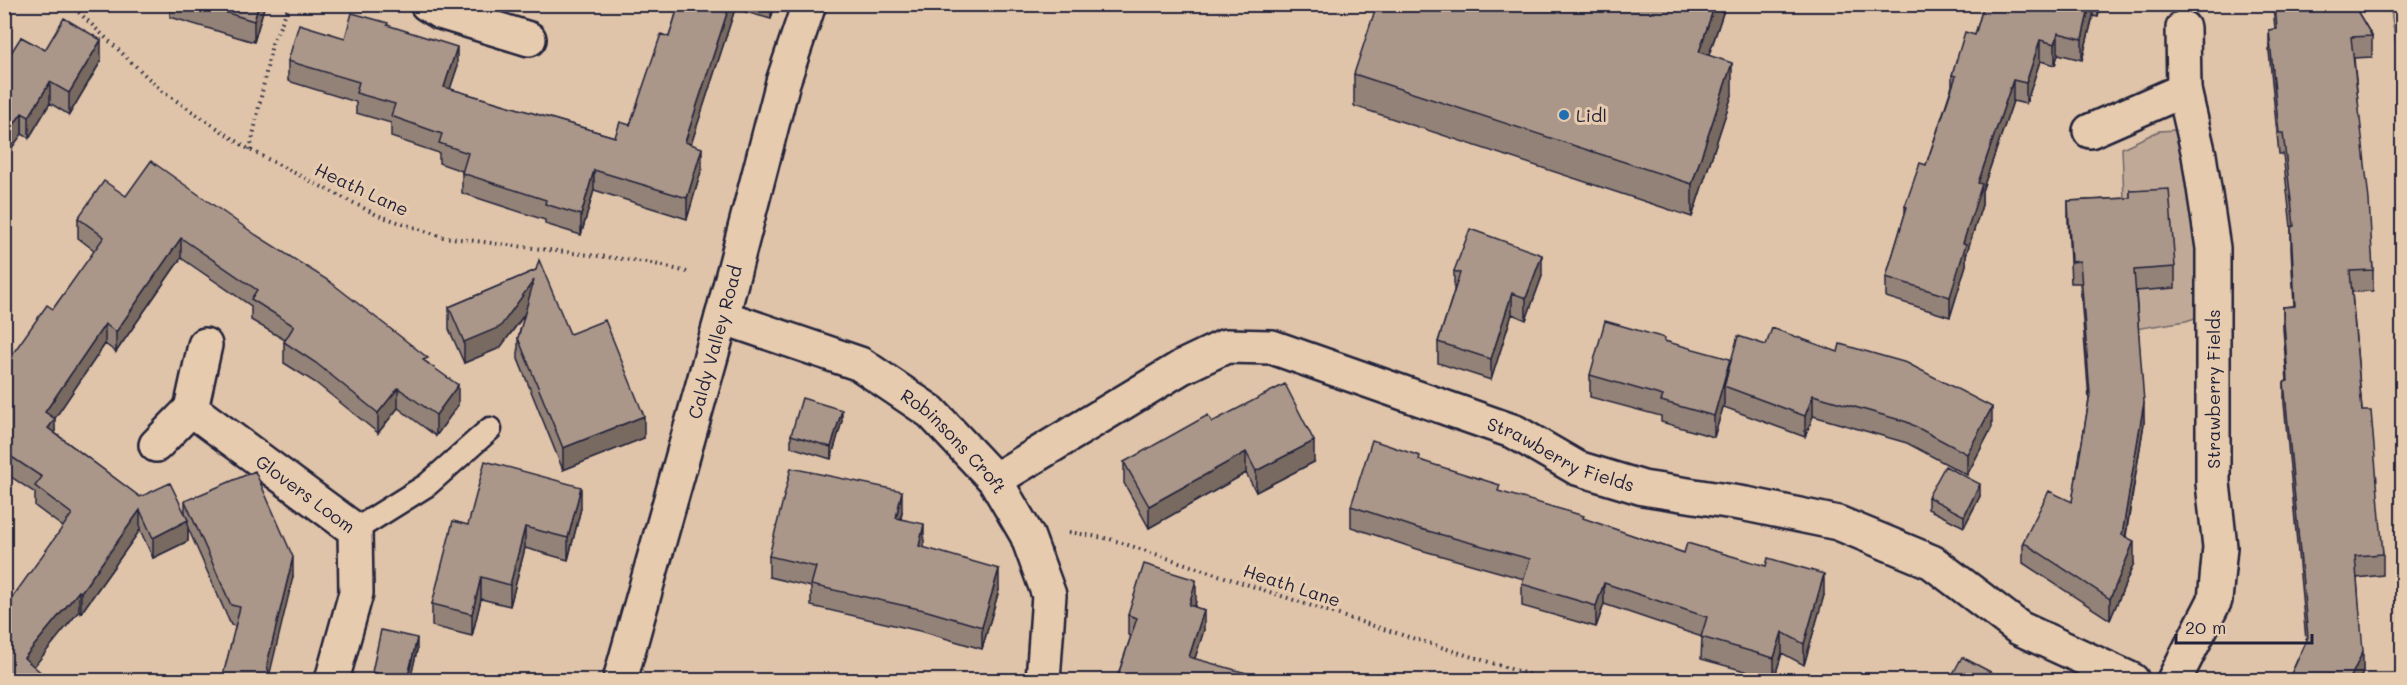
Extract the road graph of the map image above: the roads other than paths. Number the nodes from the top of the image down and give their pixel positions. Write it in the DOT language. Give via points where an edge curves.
graph roads {
  1 [pos="427,4"];
  2 [pos="809,4"];
  3 [pos="2183,28"];
  4 [pos="529,39"];
  5 [pos="2184,90"];
  6 [pos="2090,131"];
  7 [pos="722,317"];
  8 [pos="205,345"];
  9 [pos="191,409"];
  10 [pos="490,429"];
  11 [pos="156,445"];
  12 [pos="995,480"];
  13 [pos="355,530"];
  14 [pos="332,681"];
  15 [pos="620,681"];
  16 [pos="1043,681"];
  17 [pos="2132,681"];
  18 [pos="2174,681"];
  1 -- 4 [label="street" via="440,12"];
  2 -- 7 [label="street, Caldy Valley Road" via="783,82"];
  3 -- 5 [label="street, Strawberry Fields"];
  5 -- 6 [label="street"];
  5 -- 18 [label="street, Strawberry Fields" via="2199,154 2213,248 2213,483 2220,547 2215,600"];
  7 -- 12 [label="street, Robinsons Croft" via="860,364 931,412"];
  7 -- 15 [label="street, Caldy Valley Road"];
  8 -- 9 [label="street"];
  9 -- 11 [label="street"];
  9 -- 13 [label="street, Glovers Loom"];
  10 -- 13 [label="lane" via="427,485"];
  12 -- 16 [label="street, Robinsons Croft" via="1027,535 1049,596"];
  12 -- 17 [label="street, Strawberry Fields" via="1182,367 1226,346 1272,347 1515,432 1577,468 1643,488 1838,523 1932,562 2019,627"];
  13 -- 14 [label="street, Glovers Loom" via="356,593"];
}
